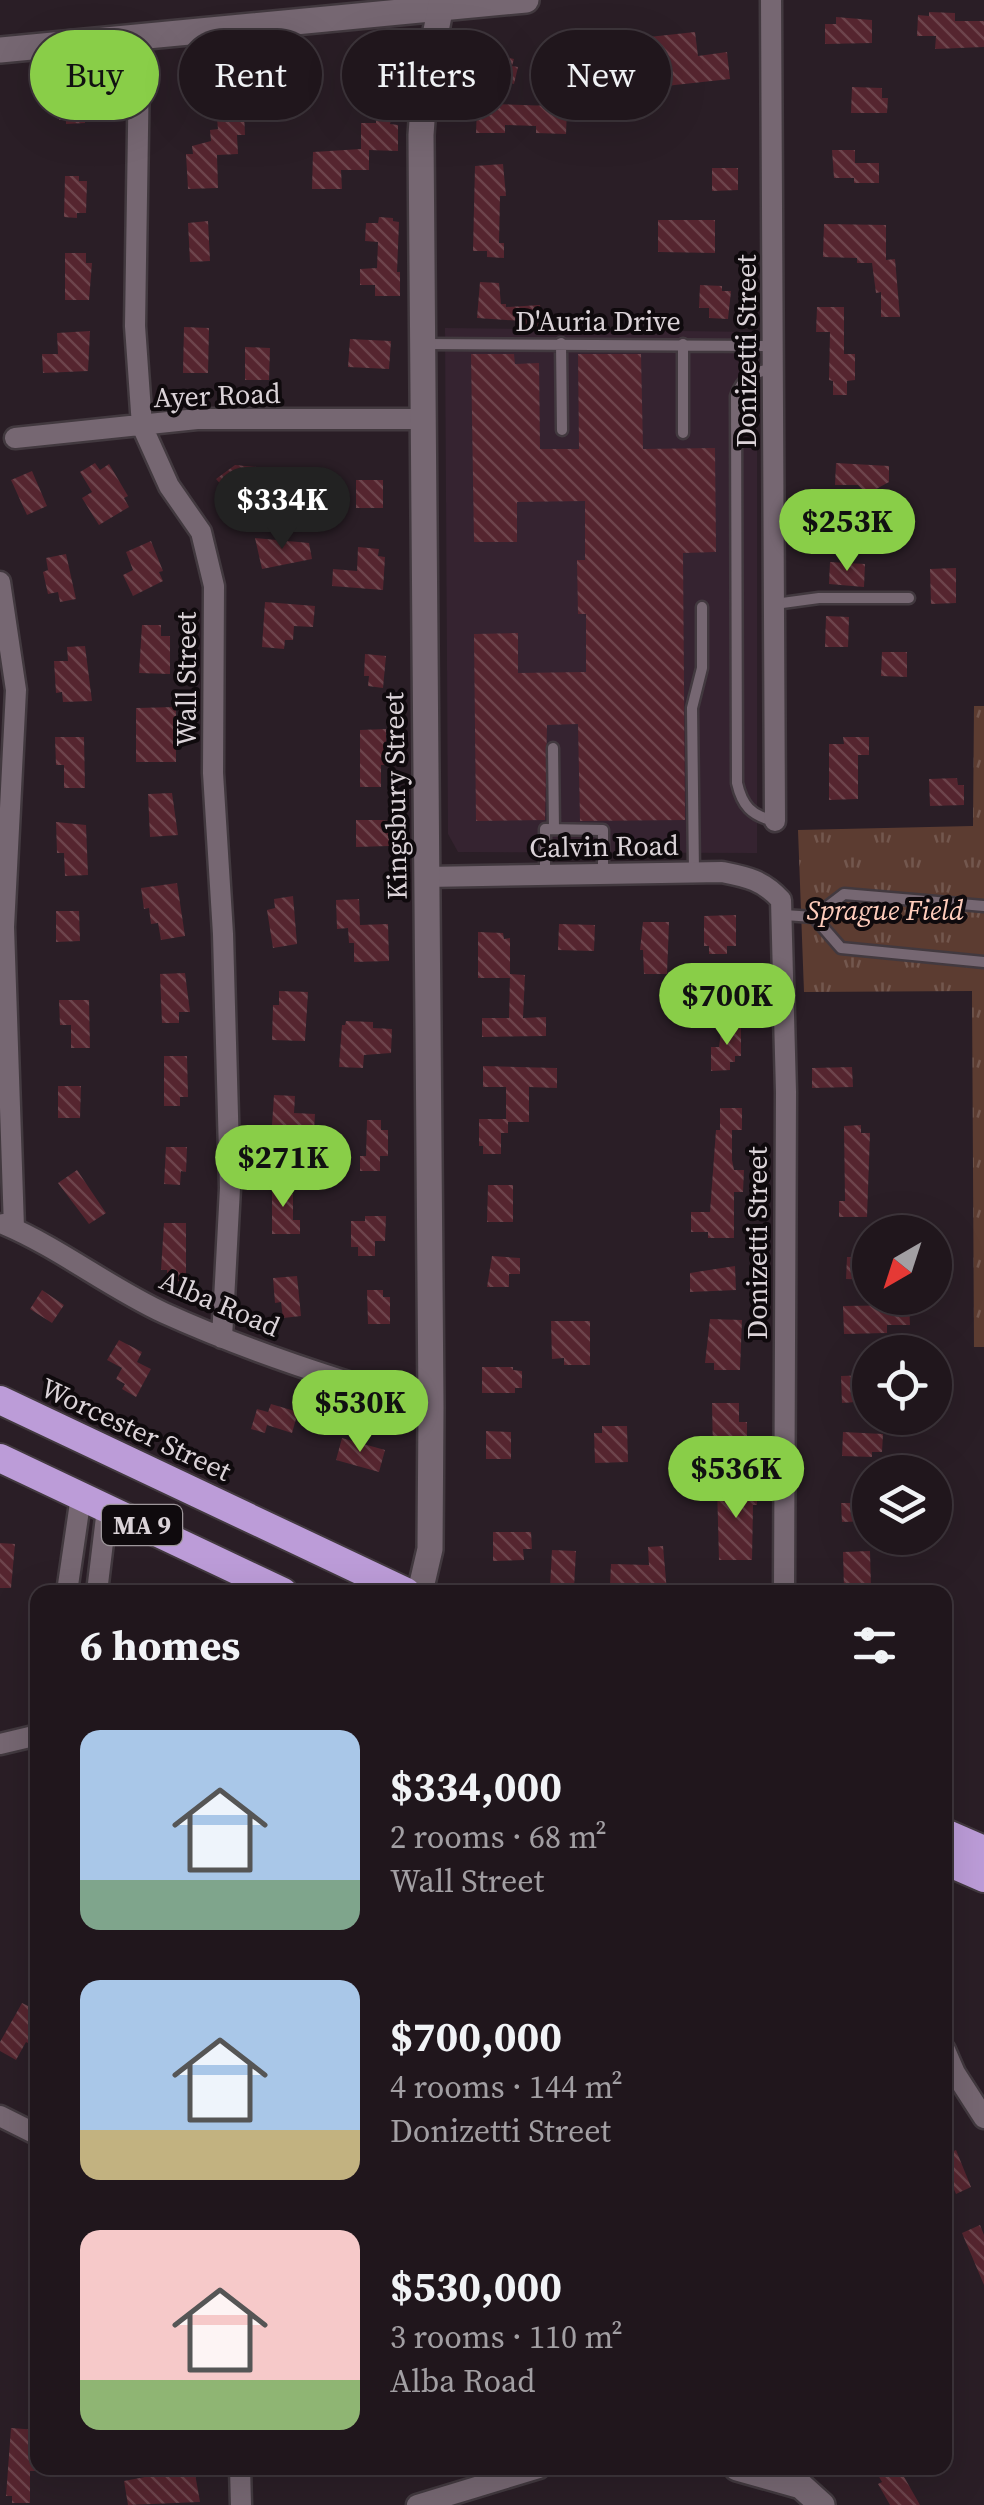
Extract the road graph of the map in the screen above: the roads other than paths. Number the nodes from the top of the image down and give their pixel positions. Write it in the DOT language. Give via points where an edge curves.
graph roads {
  1 [pos="526,0"];
  2 [pos="771,0"];
  3 [pos="442,4"];
  4 [pos="159,34"];
  5 [pos="30,47"];
  6 [pos="0,50"];
  7 [pos="137,120"];
  8 [pos="561,343"];
  9 [pos="422,344"];
  10 [pos="683,344"];
  11 [pos="774,346"];
  12 [pos="774,368"];
  13 [pos="423,419"];
  14 [pos="142,426"];
  15 [pos="562,430"];
  16 [pos="683,434"];
  17 [pos="15,438"];
  18 [pos="0,582"];
  19 [pos="909,598"];
  20 [pos="774,604"];
  21 [pos="702,607"];
  22 [pos="553,748"];
  23 [pos="775,821"];
  24 [pos="554,829"];
  25 [pos="694,872"];
  26 [pos="603,874"];
  27 [pos="545,875"];
  28 [pos="426,877"];
  29 [pos="780,905"];
  30 [pos="984,906"];
  31 [pos="814,917"];
  32 [pos="984,962"];
  33 [pos="7,1225"];
  34 [pos="222,1338"];
  35 [pos="0,1400"];
  36 [pos="432,1407"];
  37 [pos="0,1458"];
  38 [pos="80,1496"];
  39 [pos="107,1509"];
  40 [pos="68,1585"];
  41 [pos="98,1585"];
  42 [pos="268,1585"];
  43 [pos="391,1585"];
  44 [pos="422,1585"];
  45 [pos="784,1585"];
  46 [pos="30,1737"];
  47 [pos="0,1744"];
  48 [pos="952,1836"];
  49 [pos="984,1850"];
  50 [pos="952,1865"];
  51 [pos="984,1878"];
  52 [pos="952,2066"];
  53 [pos="0,2116"];
  54 [pos="984,2118"];
  55 [pos="30,2130"];
  56 [pos="240,2475"];
  57 [pos="520,2475"];
  58 [pos="762,2475"];
  59 [pos="456,2499"];
  60 [pos="241,2505"];
  61 [pos="417,2505"];
  62 [pos="822,2505"];
  1 -- 3 [label="main road"];
  2 -- 11 [label="street, Donizetti Street"];
  3 -- 4 [label="main road"];
  3 -- 9 [label="main road, Kingsbury Street" via="422,114"];
  5 -- 6 [label="main road"];
  7 -- 14 [label="street, Wall Street"];
  8 -- 9 [label="lane, D'Auria Drive"];
  8 -- 10 [label="lane, D'Auria Drive"];
  8 -- 15 [label="lane"];
  9 -- 13 [label="main road, Kingsbury Street"];
  10 -- 11 [label="lane, D'Auria Drive"];
  10 -- 16 [label="lane"];
  11 -- 12 [label="street, Donizetti Street"];
  12 -- 20 [label="street, Donizetti Street"];
  12 -- 23 [label="lane" via="740,384 736,454 737,782 748,809"];
  13 -- 14 [label="street, Ayer Road" via="197,419"];
  13 -- 28 [label="main road, Kingsbury Street"];
  14 -- 17 [label="street, Ayer Road"];
  14 -- 34 [label="street, Wall Street" via="169,486 201,532 214,586 213,774 230,1188"];
  18 -- 33 [label="street" via="16,690 4,927"];
  19 -- 20 [label="lane"];
  20 -- 23 [label="street, Donizetti Street"];
  21 -- 25 [label="lane" via="702,668 692,708"];
  22 -- 24 [label="lane"];
  24 -- 26 [label="lane" via="603,830"];
  24 -- 27 [label="lane" via="545,829"];
  25 -- 26 [label="street, Calvin Road"];
  25 -- 29 [label="street, Calvin Road" via="754,878 769,886"];
  26 -- 27 [label="street, Calvin Road"];
  27 -- 28 [label="street, Calvin Road"];
  28 -- 36 [label="main road, Kingsbury Street"];
  29 -- 31 [label="lane"];
  29 -- 45 [label="street, Donizetti Street"];
  30 -- 31 [label="lane" via="844,894"];
  31 -- 32 [label="lane" via="840,948"];
  33 -- 34 [label="street, Alba Road"];
  34 -- 36 [label="street, Alba Road"];
  35 -- 43 [label="highway, Worcester Street / MA 9"];
  36 -- 44 [label="main road, Kingsbury Street" via="430,1549"];
  37 -- 38 [label="highway, MA 9"];
  38 -- 39 [label="highway, MA 9"];
  38 -- 40 [label="street"];
  39 -- 41 [label="street"];
  39 -- 42 [label="highway, MA 9"];
  46 -- 47 [label="street"];
  48 -- 49 [label="highway"];
  50 -- 51 [label="highway"];
  52 -- 54 [label="street"];
  53 -- 55 [label="street"];
  56 -- 60 [label="street"];
  57 -- 59 [label="street"];
  58 -- 62 [label="main road" via="802,2486"];
  59 -- 61 [label="street"];
}
